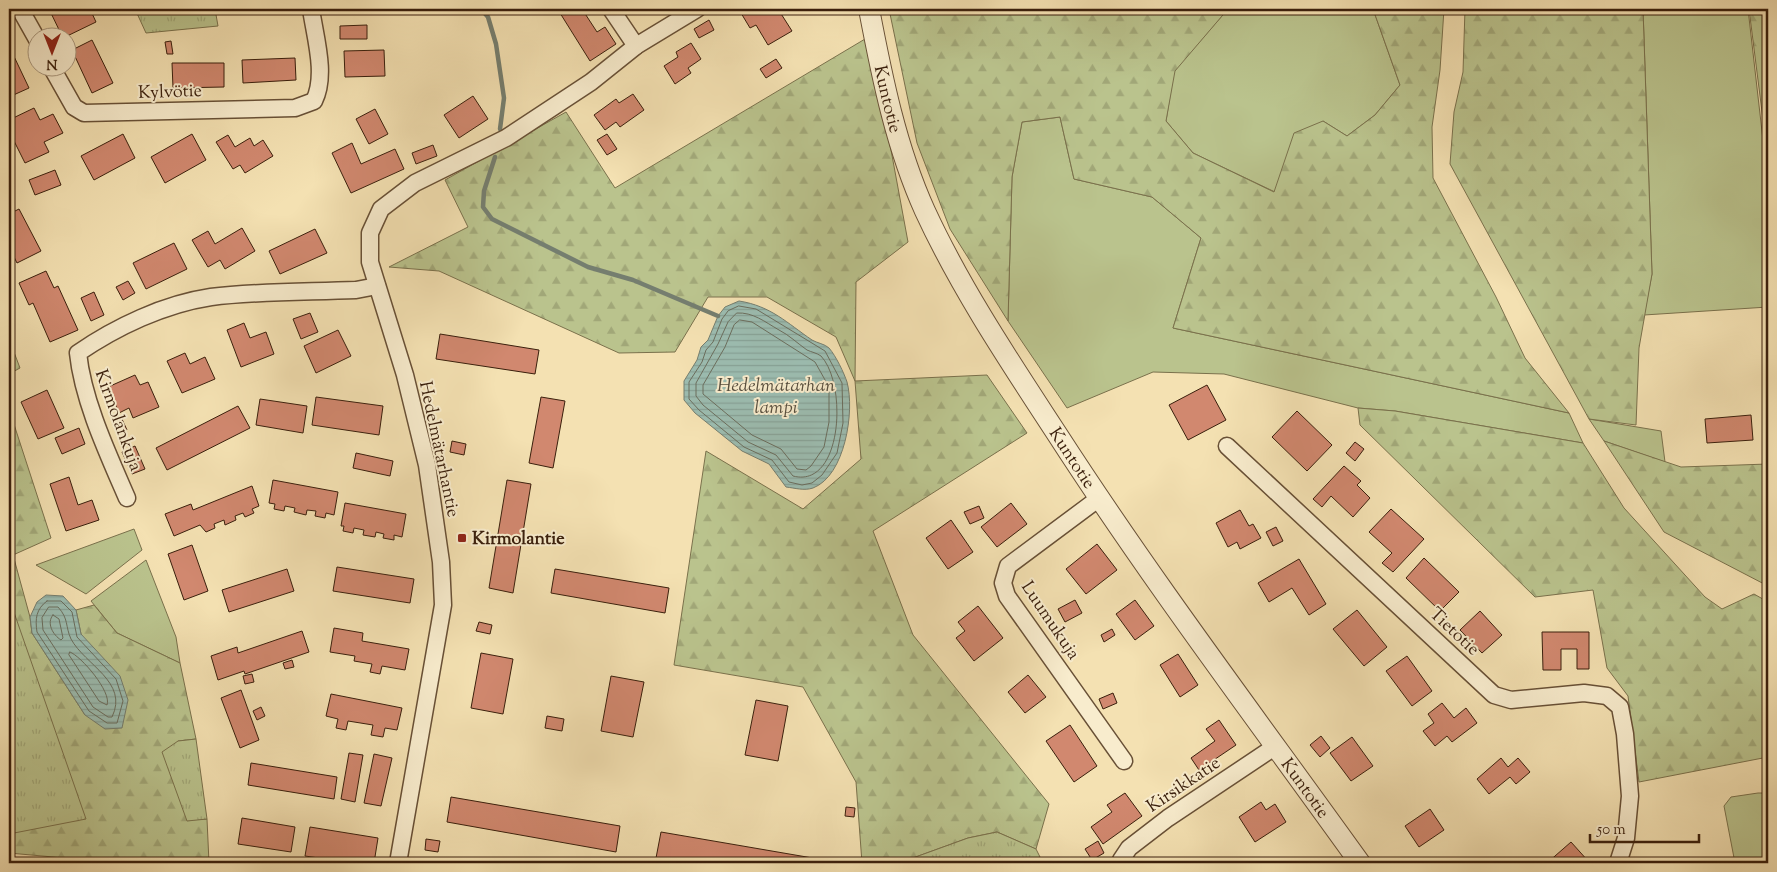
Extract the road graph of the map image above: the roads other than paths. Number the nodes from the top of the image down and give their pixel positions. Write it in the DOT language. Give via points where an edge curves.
graph roads {
  1 [pos="20,9"];
  2 [pos="311,9"];
  3 [pos="611,9"];
  4 [pos="697,9"];
  5 [pos="869,9"];
  6 [pos="31,28"];
  7 [pos="636,46"];
  8 [pos="58,78"];
  9 [pos="377,286"];
  10 [pos="1227,446"];
  11 [pos="128,498"];
  12 [pos="1098,499"];
  13 [pos="1276,746"];
  14 [pos="1124,762"];
  15 [pos="398,863"];
  16 [pos="1122,863"];
  17 [pos="1360,863"];
  18 [pos="1618,863"];
  1 -- 6 [label="street"];
  2 -- 8 [label="street, Kylvötie" via="320,77 318,91 314,101 295,108 84,113 74,107"];
  3 -- 7 [label="street"];
  4 -- 7 [label="street, Hedelmätarhantie"];
  5 -- 12 [label="street, Kuntotie" via="898,134 925,210 1012,365"];
  7 -- 9 [label="street, Hedelmätarhantie" via="591,82 506,138 415,183 381,208 370,233 370,262"];
  9 -- 11 [label="street, Kirmolankuja" via="210,298 133,322 78,354 87,395"];
  9 -- 15 [label="street, Hedelmätarhantie" via="405,375 427,465 443,605"];
  10 -- 18 [label="street, Tietotie" via="1494,695 1510,700 1584,693 1607,696 1620,707 1630,796 1626,838"];
  12 -- 13 [label="street, Kuntotie"];
  12 -- 14 [label="street, Luumukuja" via="1008,566 1003,583 1007,596"];
  13 -- 16 [label="street, Kirsikkatie" via="1168,818 1129,848"];
  13 -- 17 [label="street, Kuntotie"];
}
